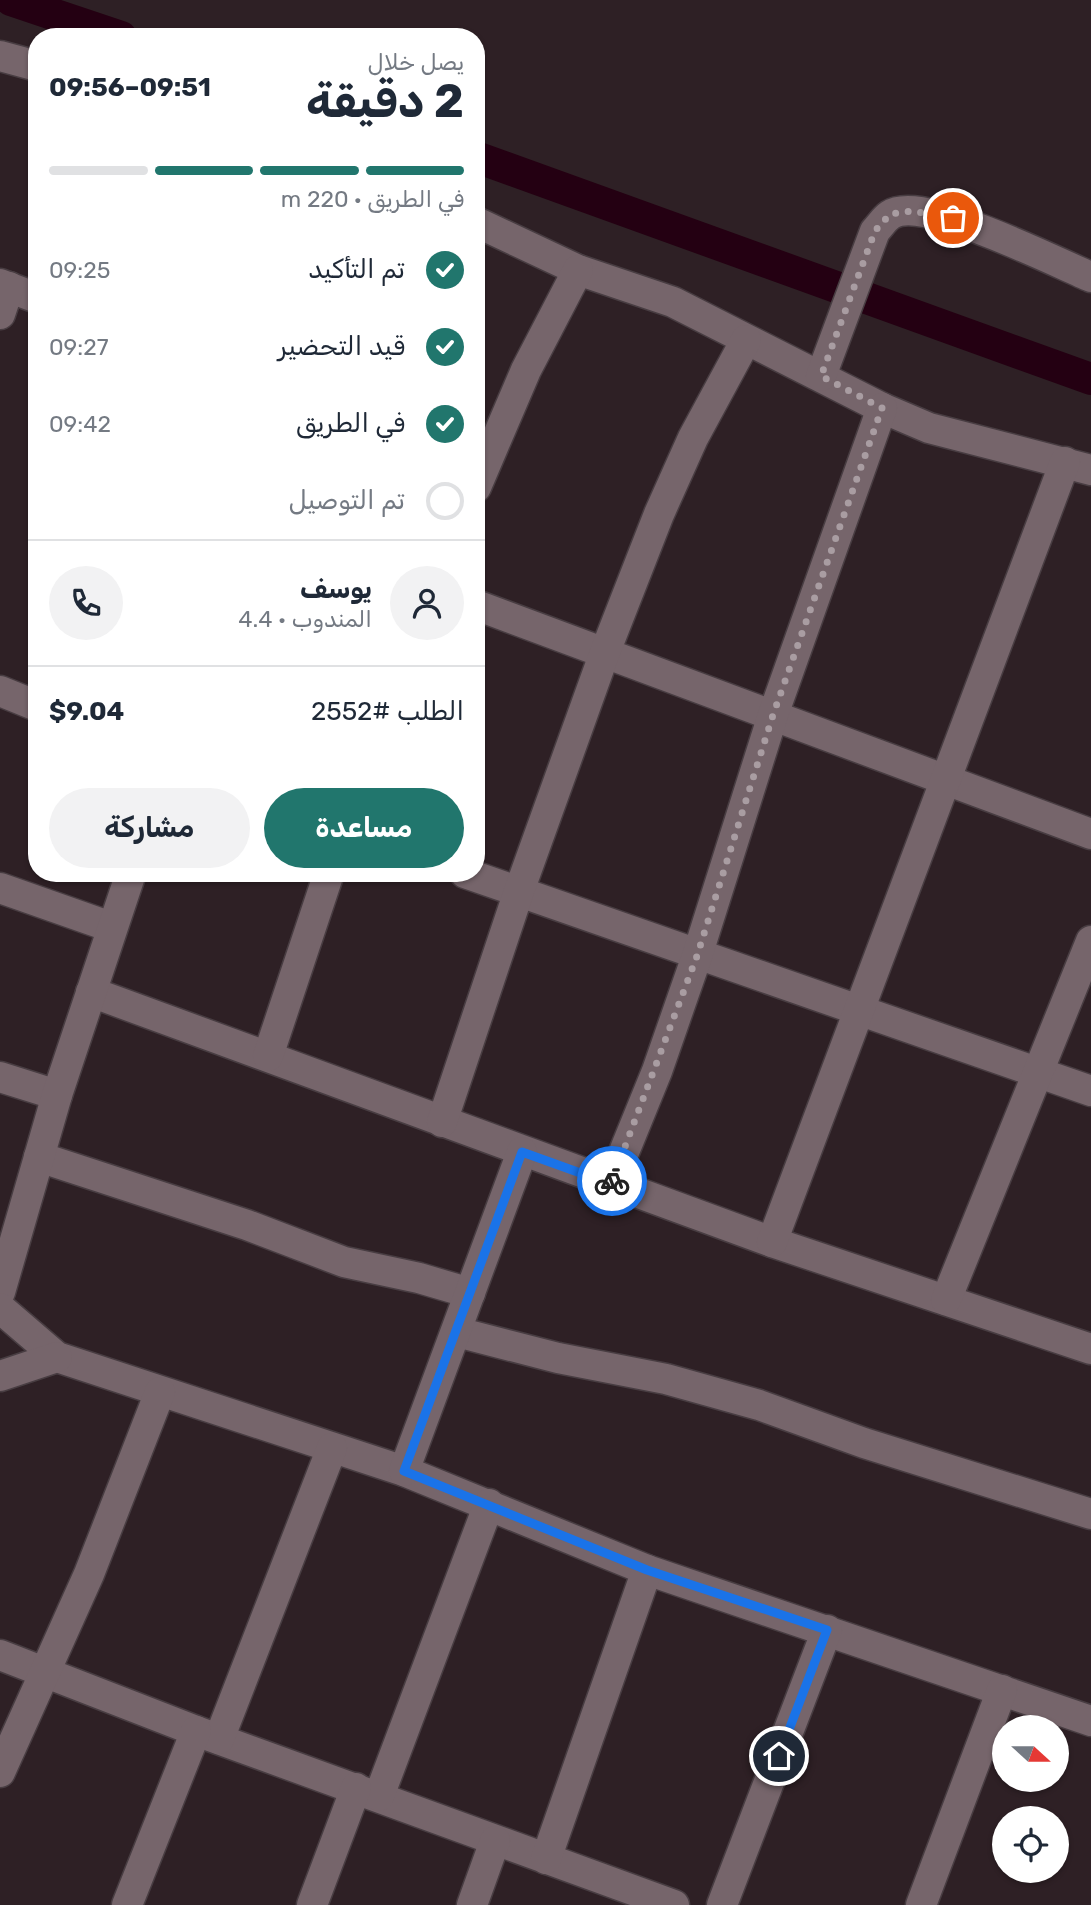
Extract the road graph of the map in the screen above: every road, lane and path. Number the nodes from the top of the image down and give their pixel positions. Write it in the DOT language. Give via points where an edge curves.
graph roads {
  1 [pos="0,55"];
  2 [pos="28,63"];
  3 [pos="485,226"];
  4 [pos="578,270"];
  5 [pos="1091,277"];
  6 [pos="746,340"];
  7 [pos="821,376"];
  8 [pos="882,408"];
  9 [pos="485,466"];
  10 [pos="1078,466"];
  11 [pos="485,609"];
  12 [pos="605,652"];
  13 [pos="0,691"];
  14 [pos="28,702"];
  15 [pos="773,715"];
  16 [pos="946,778"];
  17 [pos="1091,834"];
  18 [pos="485,881"];
  19 [pos="128,882"];
  20 [pos="326,882"];
  21 [pos="0,888"];
  22 [pos="518,894"];
  23 [pos="111,927"];
  24 [pos="1091,941"];
  25 [pos="697,956"];
  26 [pos="91,992"];
  27 [pos="859,1009"];
  28 [pos="268,1056"];
  29 [pos="1038,1071"];
  30 [pos="0,1077"];
  31 [pos="1091,1091"];
  32 [pos="57,1095"];
  33 [pos="442,1122"];
  34 [pos="522,1152"];
  35 [pos="39,1157"];
  36 [pos="611,1184"];
  37 [pos="772,1242"];
  38 [pos="0,1292"];
  39 [pos="470,1293"];
  40 [pos="946,1300"];
  41 [pos="0,1308"];
  42 [pos="457,1332"];
  43 [pos="1091,1349"];
  44 [pos="57,1357"];
  45 [pos="0,1376"];
  46 [pos="160,1392"];
  47 [pos="332,1448"];
  48 [pos="404,1471"];
  49 [pos="489,1504"];
  50 [pos="1091,1514"];
  51 [pos="647,1570"];
  52 [pos="827,1630"];
  53 [pos="0,1655"];
  54 [pos="44,1672"];
  55 [pos="1002,1689"];
  56 [pos="1091,1721"];
  57 [pos="207,1735"];
  58 [pos="0,1772"];
  59 [pos="367,1792"];
  60 [pos="495,1841"];
  61 [pos="546,1859"];
  62 [pos="656,1902"];
  63 [pos="127,1905"];
  64 [pos="312,1905"];
  65 [pos="472,1905"];
  66 [pos="722,1905"];
  67 [pos="921,1905"];
  1 -- 2 [label="street"];
  3 -- 4 [label="street"];
  4 -- 6 [label="street" via="673,302"];
  4 -- 9 [label="street" via="526,370"];
  5 -- 7 [label="street" via="953,218 912,211 890,214 875,231"];
  6 -- 7 [label="street"];
  6 -- 12 [label="street" via="688,451"];
  7 -- 8 [label="street"];
  8 -- 10 [label="street" via="929,428"];
  8 -- 15 [label="street"];
  10 -- 16 [label="street"];
  11 -- 12 [label="street"];
  12 -- 15 [label="street"];
  12 -- 22 [label="street"];
  13 -- 14 [label="street"];
  15 -- 16 [label="street"];
  15 -- 25 [label="street"];
  16 -- 17 [label="street"];
  16 -- 27 [label="street"];
  18 -- 22 [label="street"];
  19 -- 23 [label="street"];
  20 -- 28 [label="street"];
  21 -- 23 [label="street"];
  22 -- 25 [label="street"];
  22 -- 33 [label="street"];
  23 -- 26 [label="street"];
  24 -- 29 [label="street"];
  25 -- 27 [label="street"];
  25 -- 36 [label="street"];
  26 -- 28 [label="street"];
  26 -- 32 [label="street"];
  27 -- 29 [label="street"];
  27 -- 37 [label="street"];
  28 -- 33 [label="street"];
  29 -- 31 [label="street"];
  29 -- 40 [label="street"];
  30 -- 32 [label="street"];
  32 -- 35 [label="street"];
  33 -- 34 [label="street"];
  34 -- 36 [label="street"];
  34 -- 39 [label="street"];
  35 -- 38 [label="street"];
  35 -- 39 [label="street" via="344,1262"];
  36 -- 37 [label="street"];
  37 -- 40 [label="street"];
  39 -- 42 [label="street"];
  40 -- 43 [label="street"];
  41 -- 44 [label="street"];
  42 -- 48 [label="street"];
  42 -- 50 [label="street" via="746,1401"];
  44 -- 45 [label="street"];
  44 -- 46 [label="street"];
  46 -- 47 [label="street"];
  46 -- 54 [label="street" via="119,1501"];
  47 -- 48 [label="street"];
  47 -- 57 [label="street"];
  48 -- 49 [label="street"];
  49 -- 51 [label="street"];
  49 -- 59 [label="street"];
  51 -- 52 [label="street"];
  51 -- 61 [label="street"];
  52 -- 55 [label="street"];
  52 -- 66 [label="street"];
  53 -- 54 [label="street"];
  54 -- 57 [label="street"];
  54 -- 58 [label="street"];
  55 -- 56 [label="street"];
  55 -- 67 [label="street"];
  57 -- 59 [label="street"];
  57 -- 63 [label="street"];
  59 -- 60 [label="street"];
  59 -- 64 [label="street"];
  60 -- 61 [label="street"];
  60 -- 65 [label="street"];
  61 -- 62 [label="street"];
}
